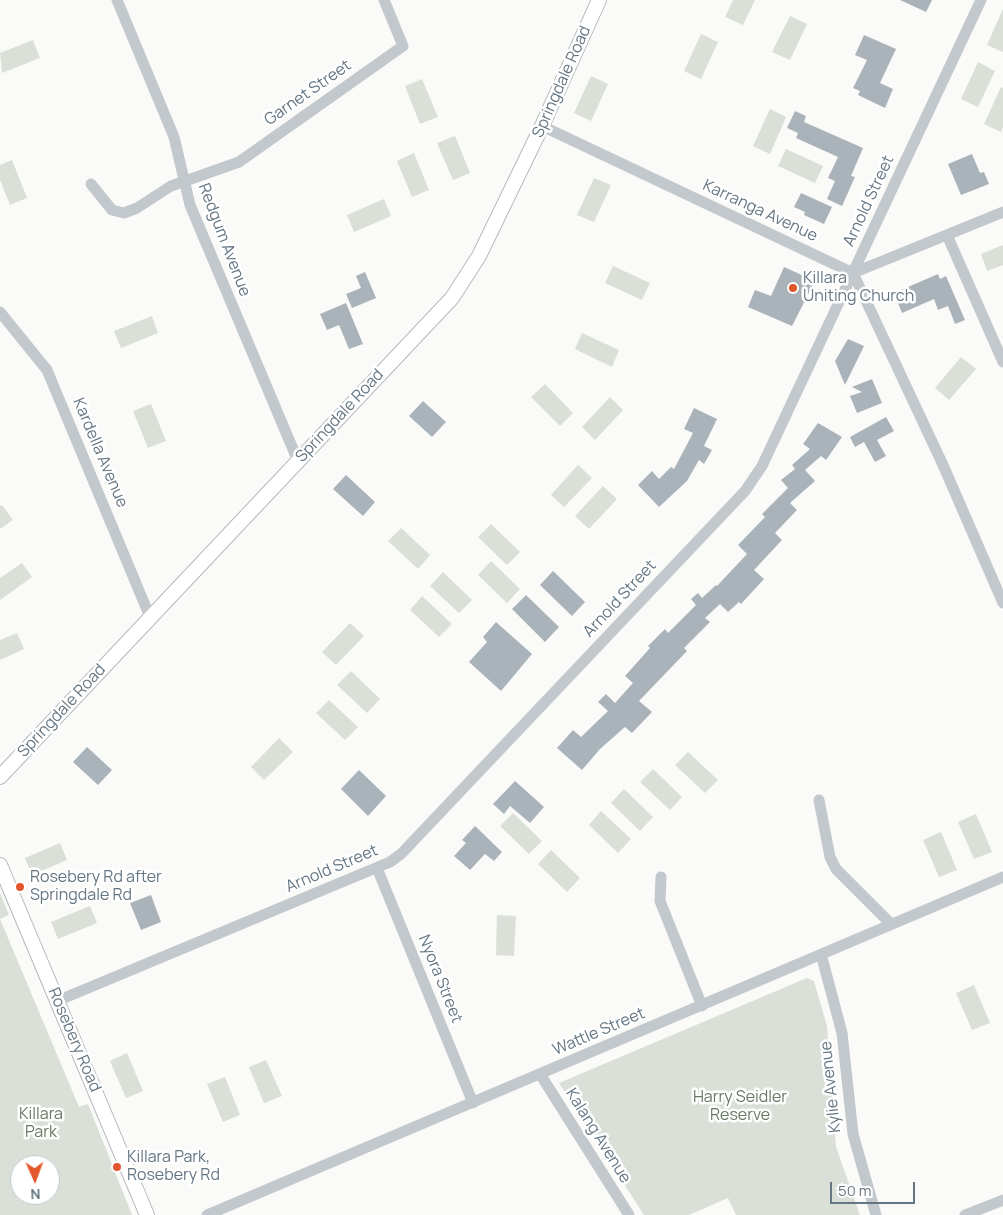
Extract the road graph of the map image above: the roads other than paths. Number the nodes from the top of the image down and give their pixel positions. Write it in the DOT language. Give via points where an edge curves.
graph roads {
  1 [pos="117,0"];
  2 [pos="384,0"];
  3 [pos="599,0"];
  4 [pos="981,0"];
  5 [pos="542,126"];
  6 [pos="185,182"];
  7 [pos="90,184"];
  8 [pos="1003,212"];
  9 [pos="947,236"];
  10 [pos="853,273"];
  11 [pos="0,312"];
  12 [pos="1003,362"];
  13 [pos="298,461"];
  14 [pos="1003,603"];
  15 [pos="150,618"];
  16 [pos="0,777"];
  17 [pos="819,800"];
  18 [pos="0,865"];
  19 [pos="377,868"];
  20 [pos="661,877"];
  21 [pos="1003,877"];
  22 [pos="891,924"];
  23 [pos="821,954"];
  24 [pos="57,1001"];
  25 [pos="702,1006"];
  26 [pos="540,1074"];
  27 [pos="473,1102"];
  28 [pos="1003,1200"];
  29 [pos="147,1215"];
  30 [pos="207,1215"];
  31 [pos="629,1215"];
  32 [pos="876,1215"];
  33 [pos="966,1215"];
  1 -- 6 [label="street, Redgum Avenue" via="174,137"];
  2 -- 6 [label="street, Garnet Street" via="403,46 239,162"];
  3 -- 5 [label="main road, Springdale Road"];
  4 -- 10 [label="street, Arnold Street"];
  5 -- 10 [label="street, Karranga Avenue"];
  5 -- 13 [label="main road, Springdale Road" via="480,256 452,298"];
  6 -- 7 [label="street" via="171,186 124,213 112,210"];
  6 -- 13 [label="street, Redgum Avenue" via="190,205"];
  8 -- 9 [label="street"];
  9 -- 10 [label="street"];
  9 -- 12 [label="street"];
  10 -- 14 [label="street"];
  10 -- 19 [label="street, Arnold Street" via="762,466 745,491 401,854"];
  11 -- 15 [label="street, Kardella Avenue" via="47,370"];
  13 -- 15 [label="main road, Springdale Road"];
  15 -- 16 [label="main road, Springdale Road"];
  17 -- 22 [label="street" via="830,857 836,869"];
  18 -- 24 [label="main road, Rosebery Road"];
  19 -- 24 [label="street, Arnold Street"];
  19 -- 27 [label="street, Nyora Street"];
  20 -- 25 [label="street" via="660,901"];
  21 -- 22 [label="street, Wattle Street"];
  22 -- 23 [label="street, Wattle Street"];
  23 -- 25 [label="street, Wattle Street"];
  23 -- 32 [label="street, Kylie Avenue" via="842,1033 853,1134"];
  24 -- 29 [label="main road, Rosebery Road"];
  25 -- 26 [label="street, Wattle Street"];
  26 -- 27 [label="street, Wattle Street"];
  26 -- 31 [label="street, Kalang Avenue"];
  27 -- 30 [label="street, Wattle Street"];
  28 -- 33 [label="street"];
}
